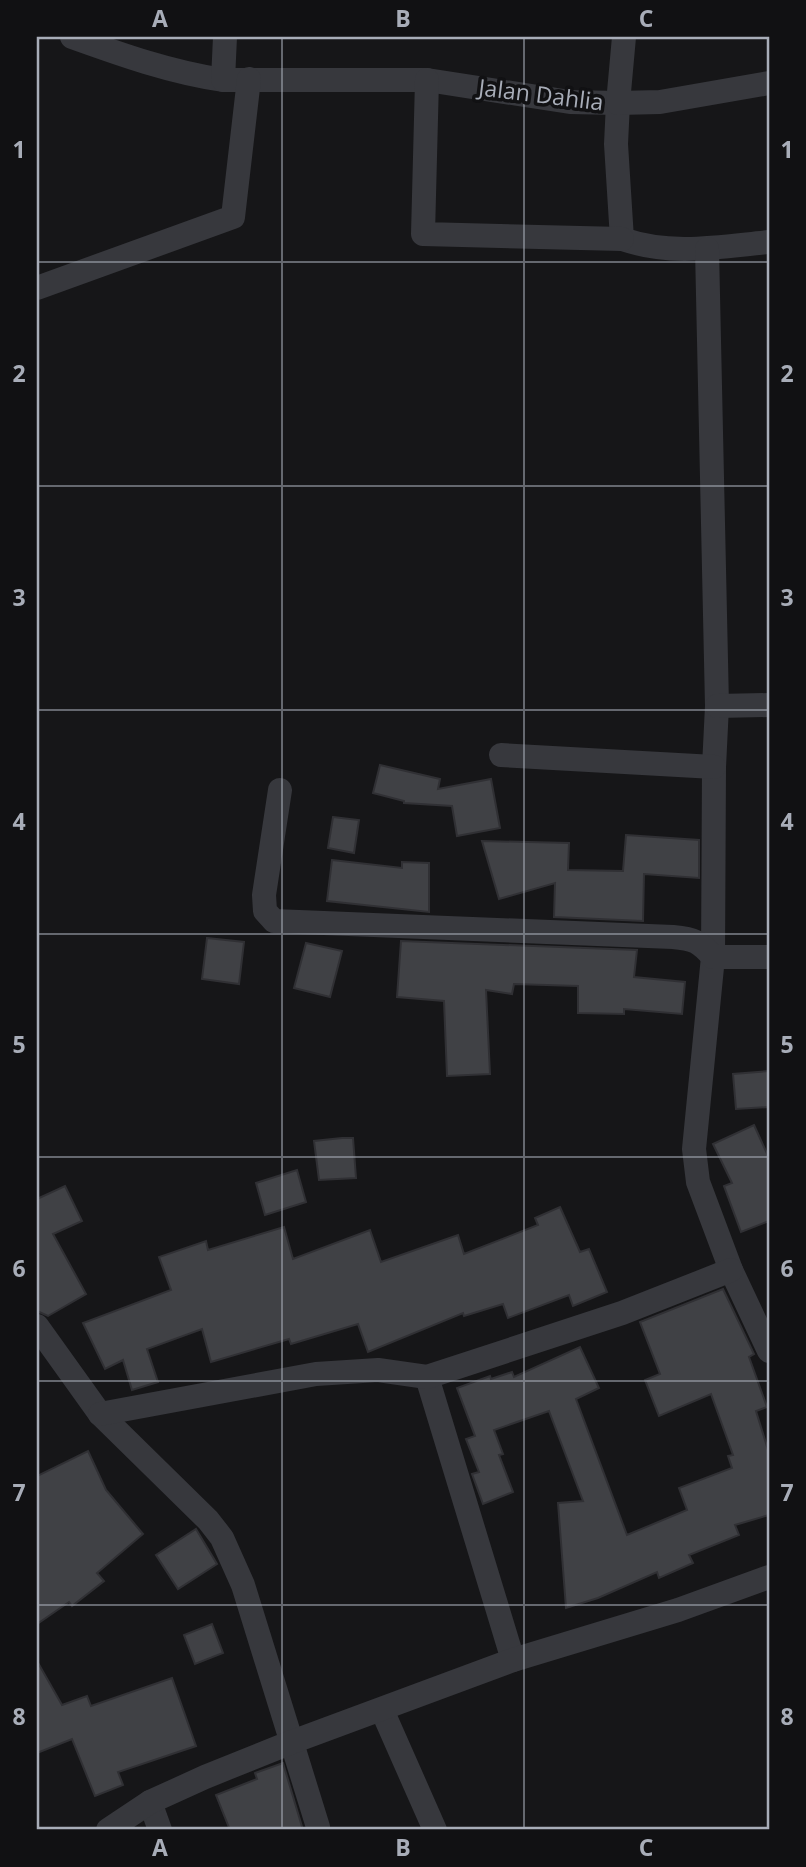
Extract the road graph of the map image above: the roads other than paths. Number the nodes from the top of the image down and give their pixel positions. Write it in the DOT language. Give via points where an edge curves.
graph roads {
  1 [pos="72,37"];
  2 [pos="225,37"];
  3 [pos="624,37"];
  4 [pos="249,79"];
  5 [pos="223,80"];
  6 [pos="427,80"];
  7 [pos="769,83"];
  8 [pos="618,103"];
  9 [pos="622,239"];
  10 [pos="769,242"];
  11 [pos="708,248"];
  12 [pos="37,288"];
  13 [pos="769,705"];
  14 [pos="717,706"];
  15 [pos="501,755"];
  16 [pos="714,767"];
  17 [pos="281,790"];
  18 [pos="713,957"];
  19 [pos="769,957"];
  20 [pos="731,1270"];
  21 [pos="37,1326"];
  22 [pos="769,1351"];
  23 [pos="427,1377"];
  24 [pos="100,1414"];
  25 [pos="769,1577"];
  26 [pos="513,1660"];
  27 [pos="382,1710"];
  28 [pos="292,1742"];
  29 [pos="150,1802"];
  30 [pos="318,1827"];
  31 [pos="108,1830"];
  32 [pos="160,1830"];
  33 [pos="435,1830"];
  1 -- 5 [label="street, Jalan Dahlia" via="184,75"];
  2 -- 5 [label="street"];
  3 -- 8 [label="street"];
  4 -- 5 [label="street, Jalan Dahlia"];
  4 -- 6 [label="street, Jalan Dahlia"];
  4 -- 12 [label="street" via="233,218"];
  6 -- 8 [label="street, Jalan Dahlia" via="570,102"];
  6 -- 9 [label="street" via="423,234"];
  7 -- 8 [label="street" via="660,102"];
  8 -- 9 [label="street, Jalan Dahlia"];
  9 -- 11 [label="street" via="672,250"];
  10 -- 11 [label="street"];
  11 -- 14 [label="street"];
  13 -- 14 [label="street"];
  14 -- 16 [label="street"];
  15 -- 16 [label="street"];
  16 -- 18 [label="street"];
  17 -- 18 [label="street" via="264,895 265,911 274,921 673,937 701,944"];
  18 -- 19 [label="street"];
  18 -- 20 [label="street" via="694,1149 698,1182"];
  20 -- 22 [label="street"];
  20 -- 23 [label="street" via="622,1313"];
  21 -- 24 [label="street"];
  23 -- 24 [label="street" via="378,1370 316,1374"];
  23 -- 26 [label="street"];
  24 -- 28 [label="street" via="222,1538 243,1586"];
  25 -- 26 [label="street" via="678,1611"];
  26 -- 27 [label="street"];
  27 -- 28 [label="street"];
  27 -- 33 [label="street"];
  28 -- 29 [label="street"];
  28 -- 30 [label="street"];
  29 -- 31 [label="street"];
  29 -- 32 [label="street"];
}
